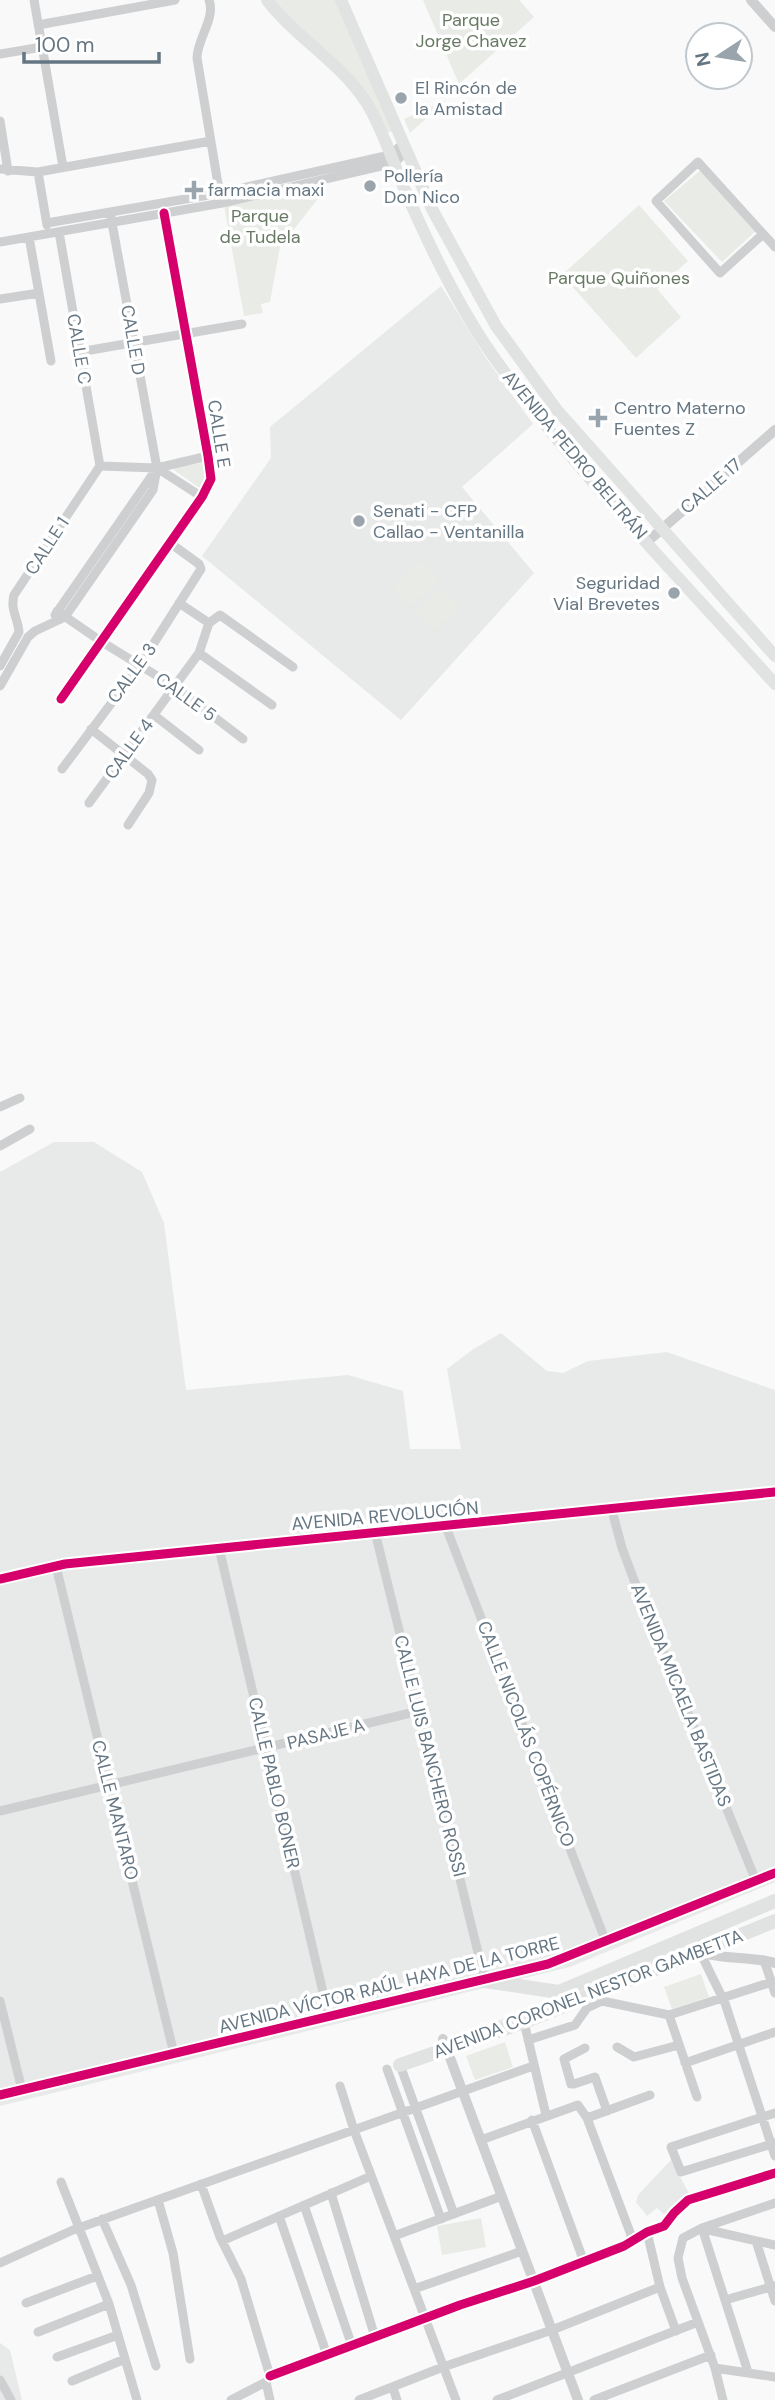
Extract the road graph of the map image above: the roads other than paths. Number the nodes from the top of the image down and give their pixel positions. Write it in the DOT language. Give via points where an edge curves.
graph roads {
  1 [pos="34,0"];
  2 [pos="175,0"];
  3 [pos="209,0"];
  4 [pos="267,0"];
  5 [pos="341,0"];
  6 [pos="754,1"];
  7 [pos="38,25"];
  8 [pos="775,27"];
  9 [pos="42,47"];
  10 [pos="0,54"];
  11 [pos="0,121"];
  12 [pos="211,141"];
  13 [pos="405,148"];
  14 [pos="392,159"];
  15 [pos="63,167"];
  16 [pos="4,170"];
  17 [pos="38,172"];
  18 [pos="221,198"];
  19 [pos="110,212"];
  20 [pos="164,213"];
  21 [pos="47,223"];
  22 [pos="112,223"];
  23 [pos="59,232"];
  24 [pos="49,234"];
  25 [pos="763,234"];
  26 [pos="29,237"];
  27 [pos="0,242"];
  28 [pos="775,247"];
  29 [pos="39,293"];
  30 [pos="0,299"];
  31 [pos="242,324"];
  32 [pos="186,334"];
  33 [pos="133,343"];
  34 [pos="79,352"];
  35 [pos="51,361"];
  36 [pos="775,430"];
  37 [pos="208,456"];
  38 [pos="100,466"];
  39 [pos="157,468"];
  40 [pos="202,497"];
  41 [pos="661,530"];
  42 [pos="648,542"];
  43 [pos="170,543"];
  44 [pos="179,603"];
  45 [pos="61,614"];
  46 [pos="209,623"];
  47 [pos="23,634"];
  48 [pos="102,642"];
  49 [pos="199,653"];
  50 [pos="775,656"];
  51 [pos="140,665"];
  52 [pos="0,666"];
  53 [pos="293,667"];
  54 [pos="775,684"];
  55 [pos="0,686"];
  56 [pos="175,687"];
  57 [pos="61,699"];
  58 [pos="272,705"];
  59 [pos="154,715"];
  60 [pos="91,729"];
  61 [pos="243,739"];
  62 [pos="199,750"];
  63 [pos="124,756"];
  64 [pos="62,769"];
  65 [pos="89,803"];
  66 [pos="128,825"];
  67 [pos="20,1098"];
  68 [pos="0,1107"];
  69 [pos="30,1129"];
  70 [pos="0,1146"];
  71 [pos="775,1492"];
  72 [pos="611,1507"];
  73 [pos="446,1527"];
  74 [pos="375,1532"];
  75 [pos="219,1548"];
  76 [pos="56,1566"];
  77 [pos="0,1579"];
  78 [pos="419,1711"];
  79 [pos="265,1749"];
  80 [pos="110,1786"];
  81 [pos="0,1811"];
  82 [pos="775,1873"];
  83 [pos="756,1881"];
  84 [pos="775,1901"];
  85 [pos="775,1921"];
  86 [pos="709,1928"];
  87 [pos="693,1935"];
  88 [pos="606,1942"];
  89 [pos="715,1945"];
  90 [pos="664,1947"];
  91 [pos="700,1952"];
  92 [pos="770,1961"];
  93 [pos="670,1963"];
  94 [pos="485,1981"];
  95 [pos="772,1982"];
  96 [pos="775,1993"];
  97 [pos="722,1998"];
  98 [pos="0,2001"];
  99 [pos="669,2015"];
  100 [pos="329,2018"];
  101 [pos="524,2022"];
  102 [pos="775,2032"];
  103 [pos="528,2040"];
  104 [pos="445,2044"];
  105 [pos="679,2045"];
  106 [pos="739,2046"];
  107 [pos="617,2047"];
  108 [pos="585,2048"];
  109 [pos="174,2054"];
  110 [pos="685,2063"];
  111 [pos="533,2066"];
  112 [pos="394,2067"];
  113 [pos="340,2086"];
  114 [pos="22,2090"];
  115 [pos="463,2091"];
  116 [pos="0,2095"];
  117 [pos="650,2095"];
  118 [pos="697,2097"];
  119 [pos="414,2109"];
  120 [pos="607,2110"];
  121 [pos="402,2113"];
  122 [pos="775,2113"];
  123 [pos="546,2115"];
  124 [pos="763,2117"];
  125 [pos="587,2118"];
  126 [pos="533,2120"];
  127 [pos="354,2130"];
  128 [pos="481,2140"];
  129 [pos="774,2143"];
  130 [pos="775,2156"];
  131 [pos="775,2173"];
  132 [pos="371,2176"];
  133 [pos="61,2182"];
  134 [pos="201,2184"];
  135 [pos="331,2193"];
  136 [pos="502,2196"];
  137 [pos="158,2200"];
  138 [pos="775,2203"];
  139 [pos="304,2205"];
  140 [pos="453,2214"];
  141 [pos="279,2216"];
  142 [pos="103,2219"];
  143 [pos="441,2219"];
  144 [pos="79,2228"];
  145 [pos="702,2228"];
  146 [pos="647,2232"];
  147 [pos="394,2236"];
  148 [pos="222,2241"];
  149 [pos="756,2241"];
  150 [pos="630,2242"];
  151 [pos="775,2245"];
  152 [pos="522,2251"];
  153 [pos="584,2262"];
  154 [pos="0,2263"];
  155 [pos="97,2276"];
  156 [pos="534,2281"];
  157 [pos="773,2286"];
  158 [pos="660,2287"];
  159 [pos="414,2289"];
  160 [pos="725,2300"];
  161 [pos="775,2301"];
  162 [pos="26,2302"];
  163 [pos="109,2304"];
  164 [pos="425,2318"];
  165 [pos="698,2322"];
  166 [pos="552,2330"];
  167 [pos="676,2331"];
  168 [pos="38,2333"];
  169 [pos="118,2335"];
  170 [pos="375,2337"];
  171 [pos="352,2346"];
  172 [pos="327,2355"];
  173 [pos="711,2356"];
  174 [pos="57,2357"];
  175 [pos="190,2359"];
  176 [pos="125,2360"];
  177 [pos="156,2366"];
  178 [pos="443,2367"];
  179 [pos="715,2368"];
  180 [pos="748,2372"];
  181 [pos="568,2373"];
  182 [pos="775,2377"];
  183 [pos="268,2379"];
  184 [pos="0,2380"];
  185 [pos="72,2381"];
  186 [pos="393,2388"];
  187 [pos="364,2399"];
  188 [pos="11,2400"];
  189 [pos="137,2400"];
  190 [pos="231,2400"];
  191 [pos="270,2400"];
  192 [pos="397,2400"];
  193 [pos="456,2400"];
  194 [pos="497,2400"];
  195 [pos="578,2400"];
  196 [pos="594,2400"];
  197 [pos="723,2400"];
  1 -- 7 [label="street"];
  2 -- 7 [label="street"];
  3 -- 12 [label="street" via="211,11 197,58"];
  4 -- 14 [label="main road, AVENIDA PEDRO BELTRÁN" via="289,27 350,81 366,102"];
  5 -- 13 [label="main road, AVENIDA PEDRO BELTRÁN"];
  6 -- 8 [label="street"];
  7 -- 9 [label="street"];
  9 -- 10 [label="street"];
  9 -- 15 [label="street"];
  11 -- 16 [label="street"];
  12 -- 15 [label="street"];
  12 -- 18 [label="street"];
  13 -- 14 [label="street"];
  13 -- 41 [label="main road, AVENIDA PEDRO BELTRÁN" via="448,239 510,347 557,410"];
  14 -- 18 [label="street"];
  14 -- 42 [label="main road, AVENIDA PEDRO BELTRÁN" via="432,248 500,366 557,440"];
  15 -- 17 [label="street"];
  16 -- 17 [label="street"];
  17 -- 21 [label="street"];
  18 -- 19 [label="street"];
  18 -- 20 [label="street"];
  19 -- 21 [label="street"];
  19 -- 22 [label="street, CALLE D"];
  20 -- 22 [label="street"];
  20 -- 32 [label="street, CALLE E"];
  21 -- 24 [label="street"];
  22 -- 23 [label="street"];
  22 -- 33 [label="street, CALLE D"];
  23 -- 24 [label="street"];
  23 -- 34 [label="street, CALLE C"];
  24 -- 26 [label="street"];
  25 -- 25 [label="street" via="698,162 656,201 720,273"];
  25 -- 28 [label="street"];
  26 -- 27 [label="street"];
  26 -- 29 [label="street"];
  29 -- 30 [label="street"];
  29 -- 35 [label="street"];
  31 -- 32 [label="street"];
  32 -- 33 [label="street"];
  32 -- 37 [label="street, CALLE E"];
  33 -- 34 [label="street"];
  33 -- 39 [label="street, CALLE D"];
  34 -- 38 [label="street, CALLE C"];
  36 -- 41 [label="street, CALLE 17"];
  37 -- 39 [label="street"];
  37 -- 40 [label="street, CALLE E" via="211,479"];
  38 -- 39 [label="street"];
  38 -- 47 [label="street, CALLE 1" via="14,595 13,613"];
  39 -- 40 [label="street"];
  39 -- 45 [label="street" via="153,490"];
  40 -- 43 [label="street, CALLE E"];
  41 -- 42 [label="street, CALLE 17"];
  41 -- 50 [label="main road, AVENIDA PEDRO BELTRÁN"];
  42 -- 54 [label="main road, AVENIDA PEDRO BELTRÁN"];
  43 -- 44 [label="street, CALLE 3" via="201,569"];
  43 -- 48 [label="street, CALLE E"];
  44 -- 46 [label="street"];
  44 -- 51 [label="street, CALLE 3"];
  45 -- 47 [label="street"];
  45 -- 48 [label="street, CALLE 5"];
  46 -- 49 [label="street, CALLE 4"];
  46 -- 53 [label="street" via="220,615"];
  47 -- 52 [label="street"];
  47 -- 55 [label="street"];
  48 -- 51 [label="street, CALLE 5"];
  48 -- 57 [label="street, CALLE E"];
  49 -- 56 [label="street, CALLE 4"];
  49 -- 58 [label="street"];
  51 -- 56 [label="street, CALLE 5"];
  51 -- 60 [label="street, CALLE 3"];
  56 -- 59 [label="street, CALLE 4"];
  56 -- 61 [label="street, CALLE 5"];
  59 -- 62 [label="street"];
  59 -- 63 [label="street, CALLE 4"];
  60 -- 63 [label="street"];
  60 -- 64 [label="street, CALLE 3"];
  63 -- 65 [label="street, CALLE 4"];
  63 -- 66 [label="street" via="152,780"];
  67 -- 68 [label="street"];
  69 -- 70 [label="street"];
  71 -- 72 [label="street, AVENIDA REVOLUCIÓN"];
  72 -- 73 [label="street, AVENIDA REVOLUCIÓN"];
  72 -- 83 [label="street, AVENIDA MICAELA BASTIDAS" via="634,1580"];
  73 -- 74 [label="street, AVENIDA REVOLUCIÓN"];
  73 -- 88 [label="street, CALLE NICOLÁS COPÉRNICO"];
  74 -- 75 [label="street, AVENIDA REVOLUCIÓN"];
  74 -- 78 [label="street, CALLE LUIS BANCHERO ROSSI"];
  75 -- 76 [label="street, AVENIDA REVOLUCIÓN"];
  75 -- 79 [label="street, CALLE PABLO BONER"];
  76 -- 77 [label="street, AVENIDA REVOLUCIÓN"];
  76 -- 80 [label="street, CALLE MANTARO"];
  78 -- 79 [label="street, PASAJE A"];
  78 -- 94 [label="street, CALLE LUIS BANCHERO ROSSI"];
  79 -- 80 [label="street, PASAJE A"];
  79 -- 100 [label="street, CALLE PABLO BONER"];
  80 -- 81 [label="street, PASAJE A"];
  80 -- 109 [label="street, CALLE MANTARO"];
  82 -- 83 [label="street, AVENIDA VÍCTOR RAÚL HAYA DE LA TORRE"];
  83 -- 88 [label="street, AVENIDA VÍCTOR RAÚL HAYA DE LA TORRE"];
  84 -- 86 [label="highway, AVENIDA CORONEL NESTOR GAMBETTA"];
  85 -- 89 [label="highway, AVENIDA CORONEL NESTOR GAMBETTA"];
  86 -- 87 [label="highway, AVENIDA CORONEL NESTOR GAMBETTA"];
  86 -- 89 [label="highway" via="708,1936"];
  87 -- 90 [label="highway, AVENIDA CORONEL NESTOR GAMBETTA"];
  87 -- 91 [label="street"];
  88 -- 94 [label="street, AVENIDA VÍCTOR RAÚL HAYA DE LA TORRE"];
  89 -- 91 [label="highway, AVENIDA CORONEL NESTOR GAMBETTA"];
  90 -- 93 [label="highway" via="671,1954"];
  90 -- 94 [label="highway, AVENIDA CORONEL NESTOR GAMBETTA" via="559,1992"];
  91 -- 92 [label="street"];
  91 -- 93 [label="highway, AVENIDA CORONEL NESTOR GAMBETTA"];
  91 -- 97 [label="street"];
  92 -- 95 [label="street"];
  93 -- 101 [label="highway, AVENIDA CORONEL NESTOR GAMBETTA"];
  94 -- 100 [label="street, AVENIDA VÍCTOR RAÚL HAYA DE LA TORRE"];
  95 -- 96 [label="street"];
  95 -- 97 [label="street"];
  97 -- 99 [label="street"];
  97 -- 106 [label="street"];
  98 -- 114 [label="street"];
  99 -- 103 [label="street" via="602,2001 587,2008 575,2025"];
  99 -- 105 [label="street"];
  100 -- 109 [label="street, AVENIDA VÍCTOR RAÚL HAYA DE LA TORRE"];
  101 -- 103 [label="street"];
  101 -- 104 [label="highway, AVENIDA CORONEL NESTOR GAMBETTA"];
  102 -- 106 [label="street"];
  103 -- 111 [label="street"];
  104 -- 112 [label="highway, AVENIDA CORONEL NESTOR GAMBETTA"];
  104 -- 115 [label="street"];
  105 -- 107 [label="street" via="634,2057"];
  105 -- 110 [label="street"];
  106 -- 110 [label="street"];
  106 -- 124 [label="street"];
  108 -- 120 [label="street" via="564,2059 568,2080 574,2084 595,2077"];
  109 -- 114 [label="street, AVENIDA VÍCTOR RAÚL HAYA DE LA TORRE"];
  110 -- 118 [label="street"];
  111 -- 115 [label="street"];
  111 -- 123 [label="street"];
  112 -- 119 [label="street"];
  112 -- 121 [label="street"];
  113 -- 127 [label="street"];
  114 -- 116 [label="street, AVENIDA VÍCTOR RAÚL HAYA DE LA TORRE"];
  115 -- 119 [label="street"];
  115 -- 128 [label="street"];
  117 -- 120 [label="street"];
  119 -- 121 [label="street"];
  119 -- 140 [label="street"];
  120 -- 125 [label="street"];
  121 -- 127 [label="street"];
  121 -- 143 [label="street"];
  122 -- 124 [label="street"];
  123 -- 125 [label="street" via="578,2105"];
  123 -- 126 [label="street"];
  124 -- 129 [label="street"];
  124 -- 129 [label="street" via="671,2147 681,2172"];
  125 -- 150 [label="street"];
  126 -- 128 [label="street"];
  126 -- 153 [label="street"];
  127 -- 132 [label="street"];
  127 -- 134 [label="street"];
  128 -- 136 [label="street"];
  129 -- 130 [label="street"];
  131 -- 146 [label="street" via="688,2200 664,2226"];
  132 -- 135 [label="street"];
  132 -- 147 [label="street"];
  133 -- 144 [label="street"];
  134 -- 137 [label="street"];
  134 -- 148 [label="street"];
  135 -- 139 [label="street"];
  135 -- 170 [label="street"];
  136 -- 140 [label="street"];
  136 -- 152 [label="street"];
  137 -- 142 [label="street"];
  137 -- 175 [label="street" via="173,2253"];
  138 -- 145 [label="street"];
  139 -- 141 [label="street"];
  139 -- 171 [label="street"];
  140 -- 143 [label="street"];
  141 -- 148 [label="street"];
  141 -- 172 [label="street"];
  142 -- 144 [label="street"];
  142 -- 177 [label="street" via="131,2285"];
  143 -- 147 [label="street"];
  144 -- 154 [label="street"];
  144 -- 155 [label="street"];
  145 -- 149 [label="street"];
  145 -- 160 [label="street"];
  145 -- 165 [label="street" via="683,2238 678,2258"];
  146 -- 150 [label="street"];
  146 -- 158 [label="street"];
  147 -- 159 [label="street"];
  148 -- 183 [label="street" via="241,2279"];
  149 -- 151 [label="street"];
  149 -- 157 [label="street"];
  150 -- 153 [label="street"];
  152 -- 156 [label="street"];
  152 -- 159 [label="street"];
  153 -- 156 [label="street"];
  155 -- 162 [label="street"];
  155 -- 163 [label="street"];
  156 -- 164 [label="street"];
  156 -- 166 [label="street"];
  157 -- 160 [label="street"];
  157 -- 161 [label="street"];
  158 -- 166 [label="street"];
  158 -- 167 [label="street"];
  159 -- 164 [label="street"];
  160 -- 180 [label="street"];
  163 -- 168 [label="street"];
  163 -- 169 [label="street"];
  164 -- 170 [label="street"];
  164 -- 178 [label="street"];
  165 -- 167 [label="street"];
  165 -- 173 [label="street"];
  166 -- 178 [label="street"];
  166 -- 181 [label="street"];
  167 -- 181 [label="street"];
  169 -- 174 [label="street"];
  169 -- 176 [label="street"];
  170 -- 171 [label="street"];
  171 -- 172 [label="street"];
  172 -- 183 [label="street"];
  173 -- 179 [label="street"];
  173 -- 196 [label="street"];
  176 -- 185 [label="street"];
  176 -- 189 [label="street"];
  178 -- 186 [label="street"];
  178 -- 193 [label="street"];
  179 -- 180 [label="street"];
  179 -- 197 [label="street"];
  180 -- 182 [label="street"];
  181 -- 194 [label="street"];
  181 -- 195 [label="street"];
  183 -- 190 [label="street"];
  183 -- 191 [label="street"];
  184 -- 188 [label="street"];
  186 -- 187 [label="street"];
  186 -- 192 [label="street"];
}
